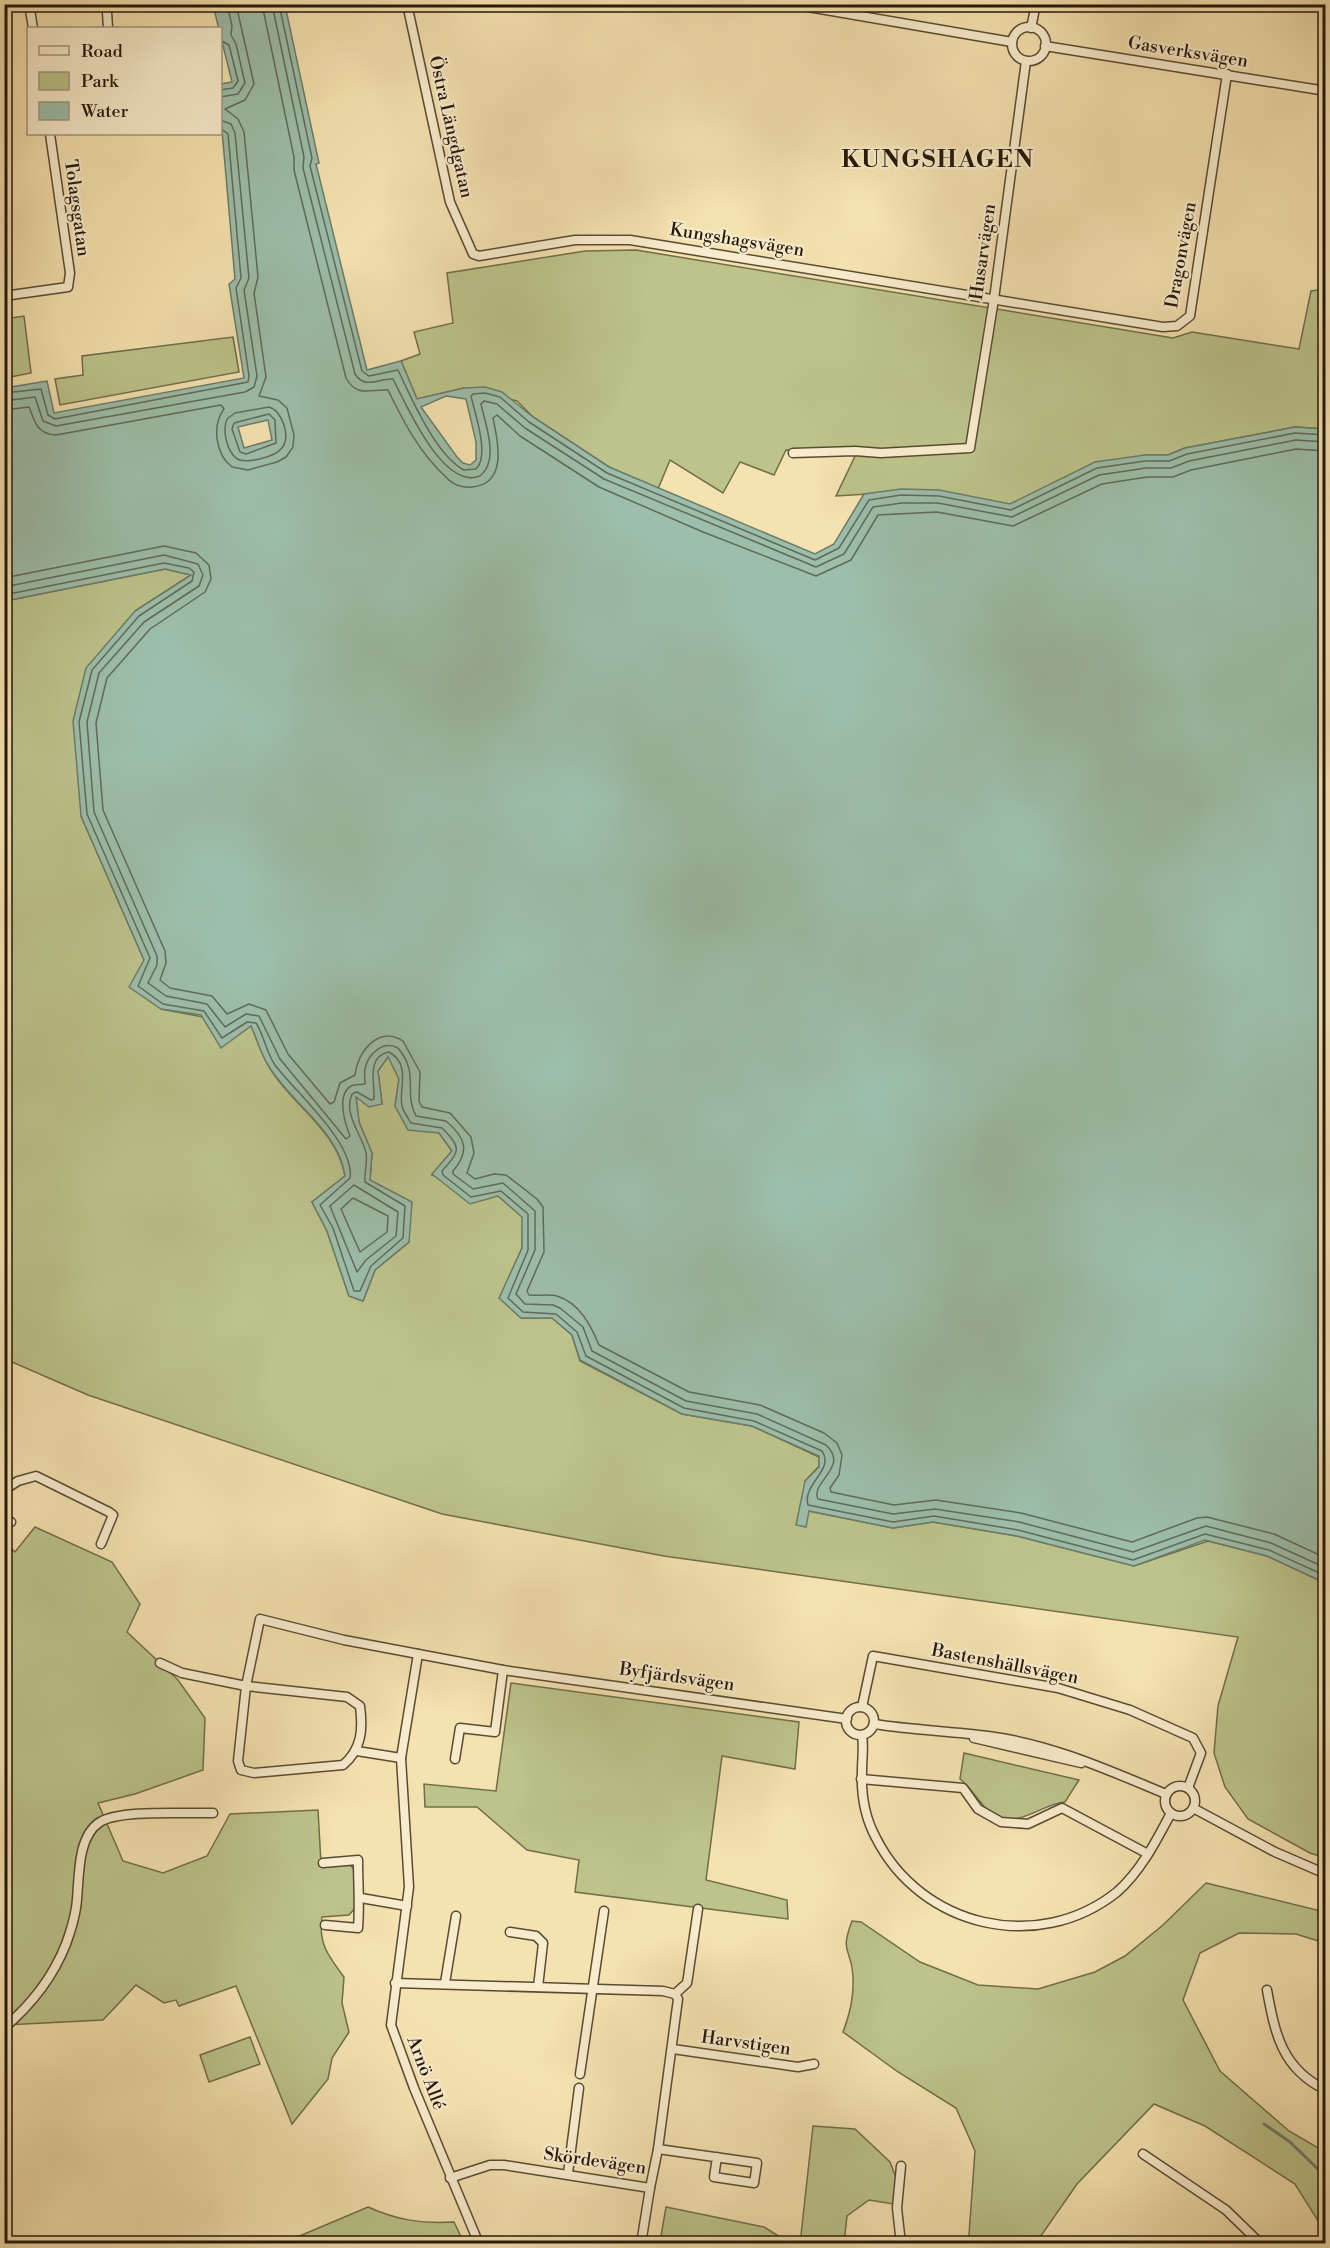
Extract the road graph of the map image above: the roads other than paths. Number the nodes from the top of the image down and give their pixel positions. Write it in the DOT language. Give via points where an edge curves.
graph roads {
  1 [pos="29,4"];
  2 [pos="103,4"];
  3 [pos="790,4"];
  4 [pos="1036,4"];
  5 [pos="409,5"];
  6 [pos="33,27"];
  7 [pos="108,27"];
  8 [pos="1031,28"];
  9 [pos="1012,42"];
  10 [pos="1045,46"];
  11 [pos="1026,61"];
  12 [pos="1227,74"];
  13 [pos="1326,91"];
  14 [pos="50,135"];
  15 [pos="473,254"];
  16 [pos="4,296"];
  17 [pos="994,300"];
  18 [pos="793,453"];
  19 [pos="4,1490"];
  20 [pos="101,1544"];
  21 [pos="418,1654"];
  22 [pos="160,1663"];
  23 [pos="503,1670"];
  24 [pos="246,1686"];
  25 [pos="862,1707"];
  26 [pos="847,1719"];
  27 [pos="874,1724"];
  28 [pos="862,1735"];
  29 [pos="357,1751"];
  30 [pos="400,1758"];
  31 [pos="455,1759"];
  32 [pos="861,1779"];
  33 [pos="1188,1788"];
  34 [pos="1166,1794"];
  35 [pos="1193,1808"];
  36 [pos="213,1813"];
  37 [pos="1171,1813"];
  38 [pos="1148,1854"];
  39 [pos="323,1863"];
  40 [pos="1326,1874"];
  41 [pos="361,1898"];
  42 [pos="407,1906"];
  43 [pos="698,1909"];
  44 [pos="604,1911"];
  45 [pos="456,1916"];
  46 [pos="325,1925"];
  47 [pos="510,1932"];
  48 [pos="395,1983"];
  49 [pos="445,1983"];
  50 [pos="538,1987"];
  51 [pos="593,1989"];
  52 [pos="1267,1990"];
  53 [pos="675,1994"];
  54 [pos="4,2028"];
  55 [pos="673,2049"];
  56 [pos="814,2064"];
  57 [pos="580,2074"];
  58 [pos="579,2088"];
  59 [pos="1326,2090"];
  60 [pos="658,2149"];
  61 [pos="1143,2154"];
  62 [pos="717,2157"];
  63 [pos="901,2166"];
  64 [pos="568,2174"];
  65 [pos="450,2178"];
  66 [pos="650,2188"];
  67 [pos="479,2244"];
  68 [pos="641,2244"];
  69 [pos="901,2244"];
  70 [pos="1261,2244"];
  1 -- 6 [label="street"];
  2 -- 7 [label="street"];
  3 -- 9 [label="street"];
  4 -- 8 [label="street"];
  5 -- 15 [label="street, Östra Längdgatan" via="450,202"];
  8 -- 9 [label="street" via="1017,32"];
  8 -- 10 [label="street" via="1040,32"];
  9 -- 11 [label="street" via="1014,52"];
  10 -- 11 [label="street" via="1041,56"];
  10 -- 12 [label="street, Gasverksvägen"];
  11 -- 17 [label="street, Husarvägen"];
  12 -- 13 [label="street, Gasverksvägen"];
  12 -- 17 [label="street, Dragonvägen" via="1190,316 1177,326 1163,327"];
  14 -- 16 [label="street, Tolagsgatan" via="70,273 68,287"];
  15 -- 17 [label="street, Kungshagsvägen" via="575,240 630,240"];
  17 -- 18 [label="street, Husarvägen" via="970,448"];
  19 -- 20 [label="street" via="36,1476 110,1512 113,1515"];
  21 -- 23 [label="street, Byfjärdsvägen"];
  21 -- 24 [label="street, Byfjärdsvägen" via="260,1619"];
  21 -- 30 [label="street, Arnö Allé"];
  22 -- 24 [label="street" via="182,1673"];
  23 -- 26 [label="street, Byfjärdsvägen"];
  23 -- 31 [label="street" via="495,1732 460,1728"];
  24 -- 29 [label="street" via="335,1695 354,1701 360,1706 361,1718"];
  24 -- 29 [label="street" via="240,1770 254,1773 343,1765"];
  25 -- 26 [label="street" via="853,1709"];
  25 -- 27 [label="street" via="872,1713"];
  25 -- 33 [label="street, Bastenshällsvägen" via="873,1656 1058,1688 1130,1710 1194,1738 1201,1753"];
  26 -- 28 [label="street" via="851,1731"];
  27 -- 28 [label="street" via="871,1731"];
  27 -- 34 [label="street" via="1032,1745 1072,1755"];
  28 -- 32 [label="street"];
  29 -- 30 [label="street"];
  30 -- 42 [label="street, Arnö Allé" via="410,1887"];
  32 -- 38 [label="street" via="956,1786 967,1791 988,1817 1015,1825 1028,1824 1062,1808"];
  32 -- 38 [label="street" via="874,1836 898,1873 933,1902 979,1922 1024,1927 1066,1919 1116,1892"];
  33 -- 34 [label="street" via="1177,1785"];
  33 -- 35 [label="street" via="1195,1797"];
  34 -- 37 [label="street" via="1164,1803"];
  35 -- 37 [label="street" via="1181,1816"];
  35 -- 40 [label="street"];
  36 -- 54 [label="street" via="117,1815 99,1823 87,1836 76,1911 58,1960 40,1991"];
  37 -- 38 [label="street"];
  39 -- 41 [label="street" via="358,1860"];
  41 -- 42 [label="street"];
  41 -- 46 [label="street" via="358,1928"];
  42 -- 48 [label="street, Arnö Allé"];
  43 -- 53 [label="street" via="687,1983"];
  44 -- 51 [label="street"];
  45 -- 49 [label="street"];
  47 -- 50 [label="street" via="536,1936 543,1943"];
  48 -- 49 [label="street"];
  48 -- 65 [label="street, Arnö Allé" via="391,2025"];
  49 -- 50 [label="street"];
  50 -- 51 [label="street"];
  51 -- 53 [label="street"];
  51 -- 57 [label="street"];
  52 -- 59 [label="street" via="1274,2032 1283,2052 1313,2084"];
  53 -- 55 [label="street, Skördevägen" via="678,1999"];
  55 -- 56 [label="street, Harvstigen" via="798,2067"];
  55 -- 60 [label="street, Skördevägen"];
  58 -- 64 [label="street"];
  60 -- 62 [label="street"];
  60 -- 66 [label="street, Skördevägen"];
  61 -- 70 [label="street" via="1226,2210"];
  62 -- 62 [label="street" via="714,2177 754,2183 757,2163"];
  63 -- 69 [label="street" via="897,2208"];
  64 -- 65 [label="street, Skördevägen" via="490,2165"];
  64 -- 66 [label="street, Skördevägen"];
  65 -- 67 [label="street, Arnö Allé"];
  66 -- 68 [label="street"];
}
